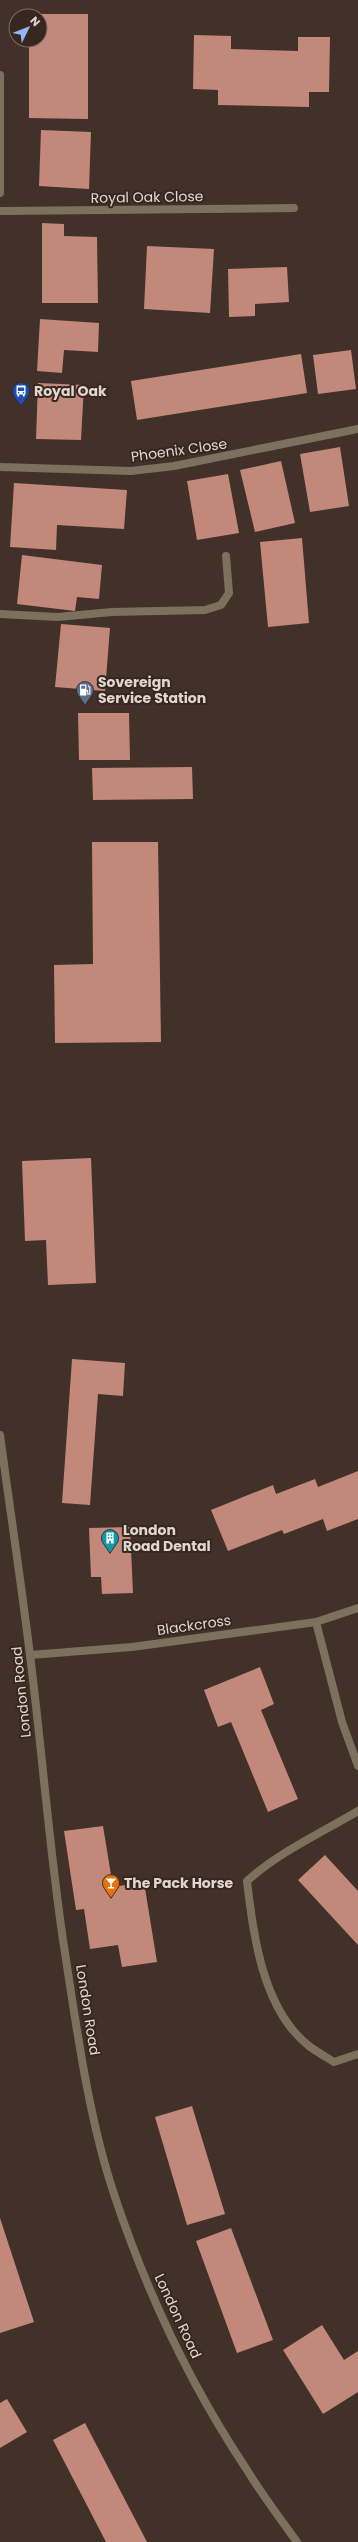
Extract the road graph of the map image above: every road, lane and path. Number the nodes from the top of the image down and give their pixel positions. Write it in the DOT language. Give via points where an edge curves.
graph roads {
  1 [pos="0,75"];
  2 [pos="0,193"];
  3 [pos="294,208"];
  4 [pos="0,211"];
  5 [pos="358,429"];
  6 [pos="0,467"];
  7 [pos="226,556"];
  8 [pos="0,614"];
  9 [pos="0,1436"];
  10 [pos="358,1608"];
  11 [pos="316,1622"];
  12 [pos="30,1655"];
  13 [pos="358,1766"];
  14 [pos="358,1811"];
  15 [pos="358,2054"];
  16 [pos="297,2542"];
  1 -- 2 [label="street"];
  3 -- 4 [label="street, Royal Oak Close"];
  5 -- 6 [label="street, Phoenix Close" via="174,466 131,471"];
  7 -- 8 [label="street" via="229,593 220,605 205,610 112,612 58,617"];
  9 -- 12 [label="street, London Road"];
  10 -- 11 [label="street, Blackcross"];
  11 -- 12 [label="street, Blackcross" via="132,1647"];
  11 -- 13 [label="street" via="342,1722"];
  12 -- 16 [label="street, London Road" via="53,1874 76,2025 93,2113 114,2195 163,2317 203,2396 246,2469"];
  14 -- 15 [label="street" via="287,1852 247,1881 262,1968 282,2016 308,2045 334,2062"];
}
